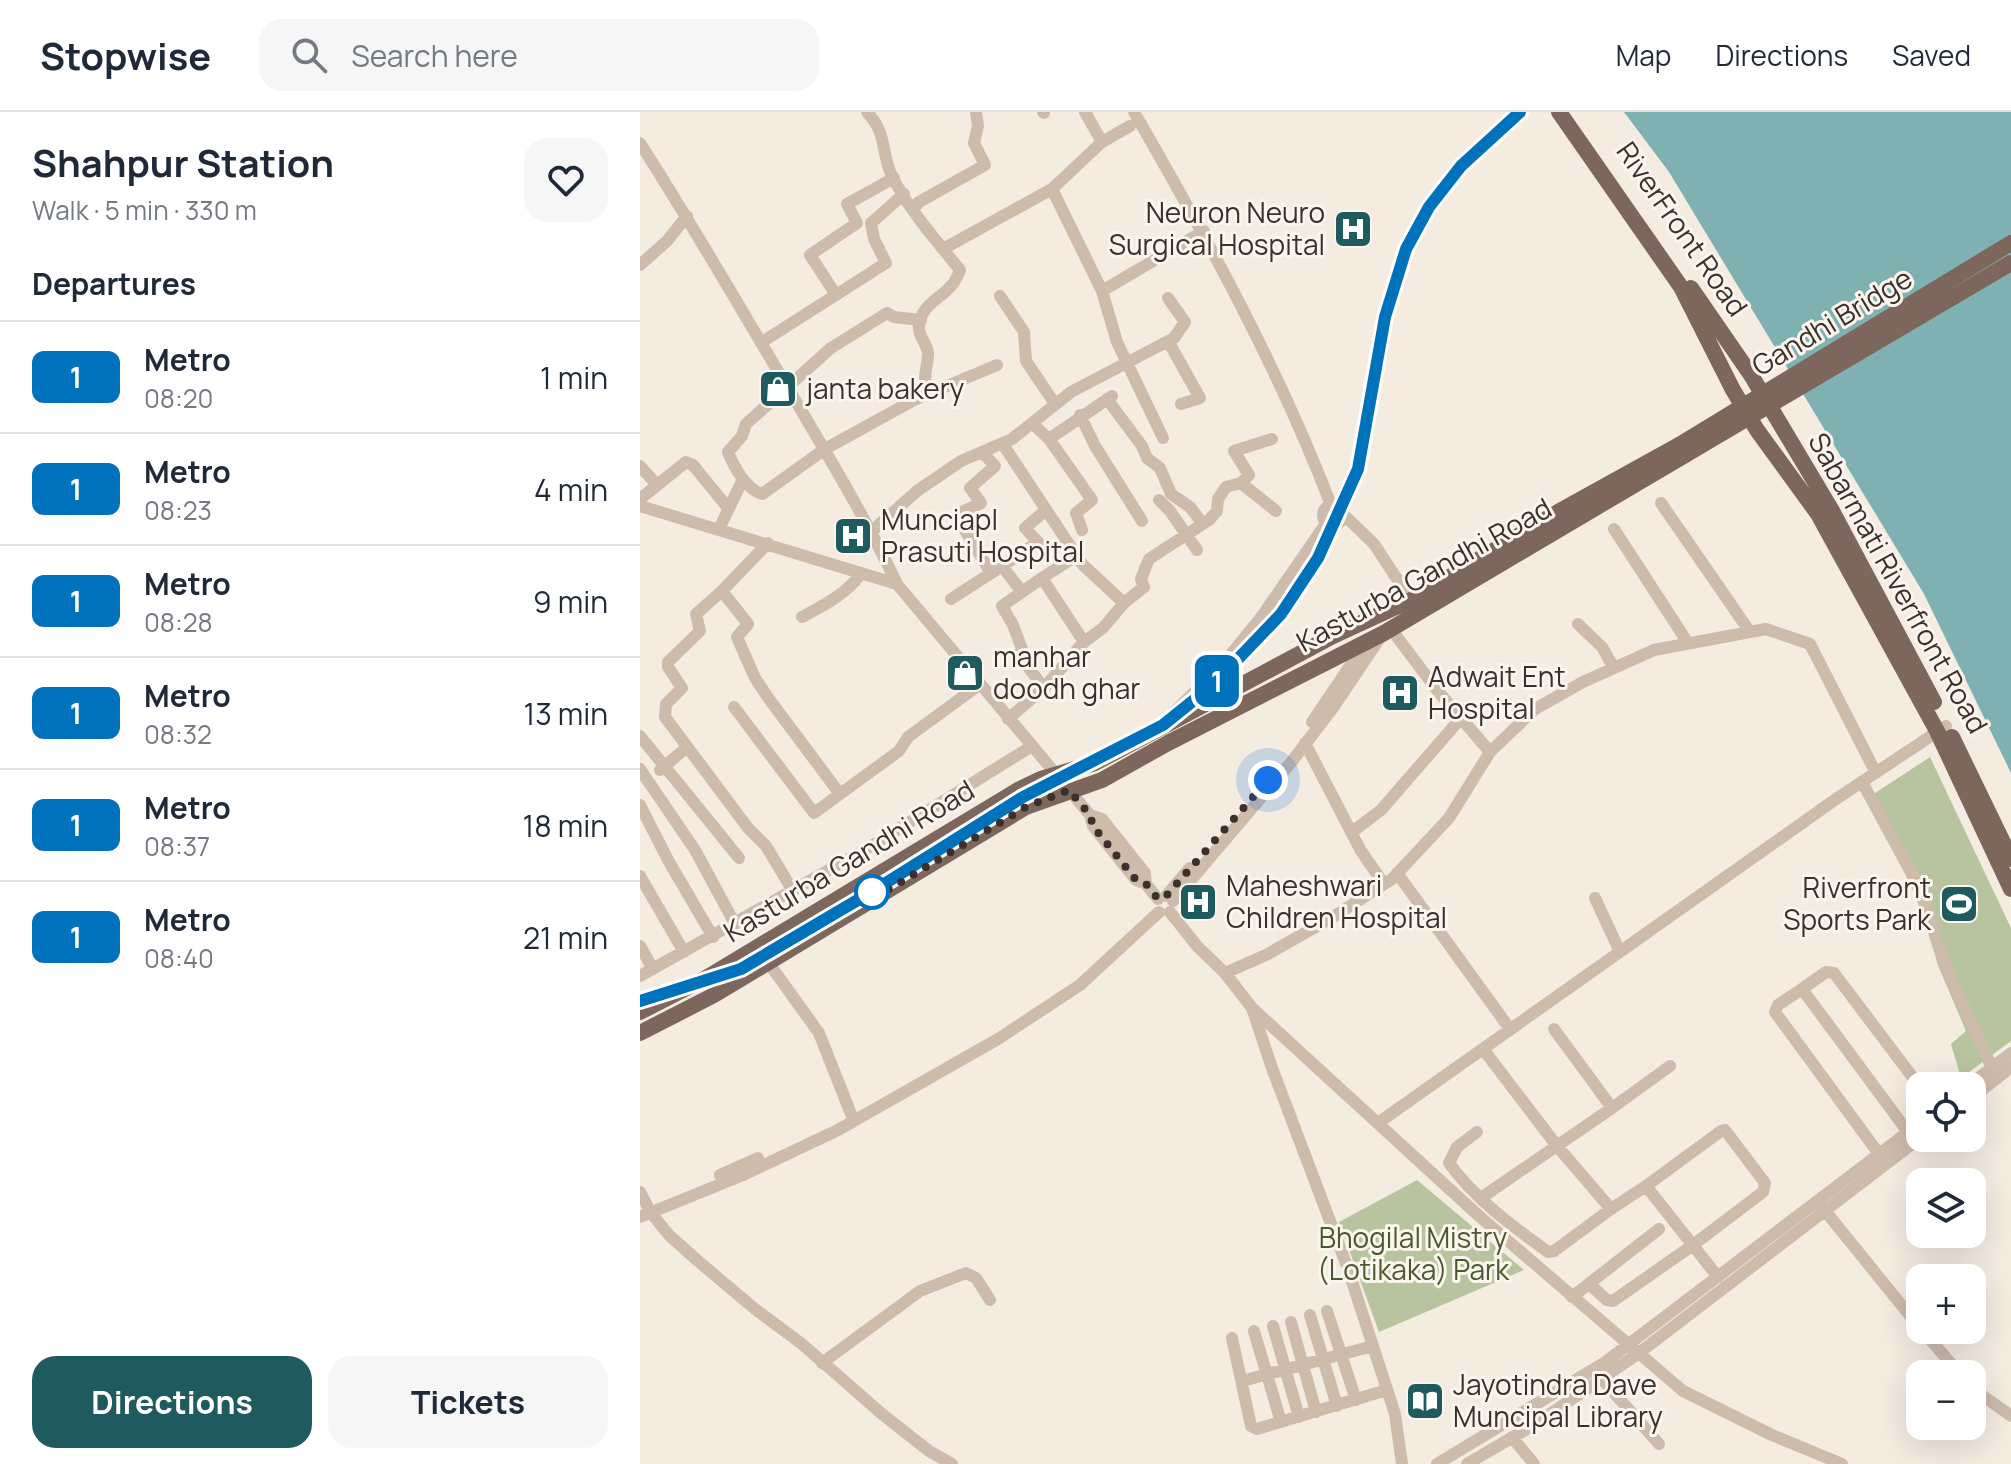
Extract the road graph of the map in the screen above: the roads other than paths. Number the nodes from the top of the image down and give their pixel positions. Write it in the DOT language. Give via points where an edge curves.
graph roads {
  1 [pos="867,112"];
  2 [pos="976,112"];
  3 [pos="1085,112"];
  4 [pos="1134,112"];
  5 [pos="1559,112"];
  6 [pos="1570,112"];
  7 [pos="1130,126"];
  8 [pos="1102,142"];
  9 [pos="640,143"];
  10 [pos="894,178"];
  11 [pos="1052,189"];
  12 [pos="904,194"];
  13 [pos="913,209"];
  14 [pos="687,216"];
  15 [pos="1204,231"];
  16 [pos="2011,243"];
  17 [pos="943,249"];
  18 [pos="2011,263"];
  19 [pos="640,265"];
  20 [pos="1102,291"];
  21 [pos="836,295"];
  22 [pos="1000,296"];
  23 [pos="1168,298"];
  24 [pos="921,320"];
  25 [pos="1168,341"];
  26 [pos="762,342"];
  27 [pos="1127,362"];
  28 [pos="997,365"];
  29 [pos="788,388"];
  30 [pos="1733,390"];
  31 [pos="930,393"];
  32 [pos="1055,404"];
  33 [pos="1181,404"];
  34 [pos="1080,415"];
  35 [pos="1779,420"];
  36 [pos="1032,423"];
  37 [pos="1163,438"];
  38 [pos="1049,439"];
  39 [pos="1272,439"];
  40 [pos="1002,443"];
  41 [pos="825,449"];
  42 [pos="1682,450"];
  43 [pos="982,452"];
  44 [pos="640,466"];
  45 [pos="743,479"];
  46 [pos="1241,483"];
  47 [pos="657,485"];
  48 [pos="640,499"];
  49 [pos="1159,500"];
  50 [pos="1661,503"];
  51 [pos="1331,505"];
  52 [pos="640,506"];
  53 [pos="728,508"];
  54 [pos="1046,510"];
  55 [pos="1276,511"];
  56 [pos="1343,514"];
  57 [pos="1142,521"];
  58 [pos="1327,522"];
  59 [pos="1203,524"];
  60 [pos="719,529"];
  61 [pos="1614,529"];
  62 [pos="1082,530"];
  63 [pos="872,531"];
  64 [pos="1186,536"];
  65 [pos="768,543"];
  66 [pos="1197,550"];
  67 [pos="1076,556"];
  68 [pos="997,569"];
  69 [pos="860,575"];
  70 [pos="1042,578"];
  71 [pos="897,584"];
  72 [pos="722,591"];
  73 [pos="1022,592"];
  74 [pos="951,599"];
  75 [pos="1411,600"];
  76 [pos="1124,603"];
  77 [pos="802,617"];
  78 [pos="1578,624"];
  79 [pos="1388,631"];
  80 [pos="1750,632"];
  81 [pos="1367,641"];
  82 [pos="1084,642"];
  83 [pos="1688,643"];
  84 [pos="1224,663"];
  85 [pos="1614,668"];
  86 [pos="979,685"];
  87 [pos="1044,688"];
  88 [pos="1214,698"];
  89 [pos="734,707"];
  90 [pos="1221,715"];
  91 [pos="1461,718"];
  92 [pos="1008,719"];
  93 [pos="1160,726"];
  94 [pos="1942,728"];
  95 [pos="640,736"];
  96 [pos="1305,743"];
  97 [pos="1032,746"];
  98 [pos="686,748"];
  99 [pos="1490,752"];
  100 [pos="664,767"];
  101 [pos="1876,773"];
  102 [pos="644,774"];
  103 [pos="1055,774"];
  104 [pos="1862,782"];
  105 [pos="1069,790"];
  106 [pos="840,794"];
  107 [pos="640,805"];
  108 [pos="1352,832"];
  109 [pos="739,858"];
  110 [pos="2011,859"];
  111 [pos="1397,873"];
  112 [pos="640,876"];
  113 [pos="1384,884"];
  114 [pos="2011,889"];
  115 [pos="793,891"];
  116 [pos="1595,898"];
  117 [pos="1163,904"];
  118 [pos="735,924"];
  119 [pos="713,937"];
  120 [pos="640,946"];
  121 [pos="684,952"];
  122 [pos="1620,952"];
  123 [pos="768,962"];
  124 [pos="653,969"];
  125 [pos="1225,973"];
  126 [pos="640,976"];
  127 [pos="1802,989"];
  128 [pos="1252,1008"];
  129 [pos="640,1012"];
  130 [pos="1510,1029"];
  131 [pos="1554,1029"];
  132 [pos="640,1033"];
  133 [pos="1483,1049"];
  134 [pos="2011,1053"];
  135 [pos="1670,1066"];
  136 [pos="2011,1067"];
  137 [pos="1992,1068"];
  138 [pos="1909,1072"];
  139 [pos="1986,1072"];
  140 [pos="1986,1087"];
  141 [pos="1612,1108"];
  142 [pos="851,1114"];
  143 [pos="1378,1123"];
  144 [pos="1906,1129"];
  145 [pos="1477,1132"];
  146 [pos="1906,1134"];
  147 [pos="1557,1146"];
  148 [pos="1906,1149"];
  149 [pos="1879,1154"];
  150 [pos="1646,1186"];
  151 [pos="640,1192"];
  152 [pos="1481,1198"];
  153 [pos="1817,1201"];
  154 [pos="1611,1209"];
  155 [pos="645,1211"];
  156 [pos="1826,1212"];
  157 [pos="1659,1229"];
  158 [pos="1693,1245"];
  159 [pos="1718,1277"];
  160 [pos="1589,1284"];
  161 [pos="1572,1297"];
  162 [pos="990,1300"];
  163 [pos="1327,1311"];
  164 [pos="1906,1311"];
  165 [pos="1310,1315"];
  166 [pos="1291,1322"];
  167 [pos="1273,1326"];
  168 [pos="1254,1331"];
  169 [pos="1232,1338"];
  170 [pos="1934,1344"];
  171 [pos="1373,1346"];
  172 [pos="1634,1348"];
  173 [pos="1341,1354"];
  174 [pos="1323,1359"];
  175 [pos="1948,1360"];
  176 [pos="822,1363"];
  177 [pos="1303,1364"];
  178 [pos="1285,1369"];
  179 [pos="1267,1374"];
  180 [pos="1602,1379"];
  181 [pos="1242,1381"];
  182 [pos="1387,1390"];
  183 [pos="1986,1398"];
  184 [pos="1356,1400"];
  185 [pos="1337,1406"];
  186 [pos="1316,1412"];
  187 [pos="2011,1416"];
  188 [pos="1299,1417"];
  189 [pos="1281,1422"];
  190 [pos="1512,1437"];
  191 [pos="1659,1444"];
  192 [pos="952,1464"];
  193 [pos="1402,1464"];
  194 [pos="1437,1464"];
  195 [pos="1467,1464"];
  196 [pos="1534,1464"];
  197 [pos="1842,1464"];
  1 -- 10 [label="street" via="883,137"];
  2 -- 13 [label="street" via="974,143 985,165"];
  3 -- 8 [label="street"];
  4 -- 15 [label="street"];
  5 -- 30 [label="main road, RiverFront Road" via="1681,287"];
  6 -- 35 [label="main road, RiverFront Road"];
  7 -- 8 [label="street"];
  8 -- 11 [label="street"];
  9 -- 14 [label="street"];
  10 -- 12 [label="street"];
  10 -- 21 [label="street" via="847,204 857,223 810,255"];
  11 -- 17 [label="street"];
  11 -- 20 [label="street"];
  12 -- 13 [label="street"];
  12 -- 21 [label="street" via="871,223 886,263"];
  13 -- 17 [label="street"];
  14 -- 19 [label="street"];
  14 -- 26 [label="street"];
  15 -- 20 [label="street"];
  15 -- 51 [label="street" via="1282,386"];
  16 -- 42 [label="main road, Gandhi Bridge, bridge"];
  17 -- 24 [label="street" via="960,270 955,285 923,310"];
  18 -- 42 [label="main road, Gandhi Bridge, bridge"];
  20 -- 27 [label="street"];
  21 -- 26 [label="street"];
  22 -- 32 [label="street" via="1024,332 1026,361"];
  23 -- 25 [label="street" via="1185,322"];
  24 -- 29 [label="street" via="887,313 831,348"];
  24 -- 31 [label="street" via="918,329 929,353 924,370"];
  25 -- 27 [label="street"];
  25 -- 33 [label="street" via="1200,398"];
  26 -- 29 [label="street"];
  27 -- 32 [label="street"];
  27 -- 37 [label="street"];
  28 -- 31 [label="street"];
  29 -- 41 [label="street"];
  29 -- 45 [label="street" via="746,424 729,450"];
  30 -- 94 [label="main road, Sabarmati Riverfront Road" via="1818,514"];
  31 -- 41 [label="street"];
  32 -- 36 [label="street"];
  34 -- 38 [label="street"];
  34 -- 57 [label="street"];
  34 -- 59 [label="street" via="1110,397 1147,458 1160,468 1171,494"];
  35 -- 94 [label="main road, Sabarmati Riverfront Road" via="1831,509"];
  36 -- 38 [label="street"];
  36 -- 40 [label="street"];
  38 -- 62 [label="street" via="1092,500 1076,513"];
  39 -- 46 [label="street" via="1234,451 1249,475"];
  40 -- 43 [label="street"];
  40 -- 54 [label="street"];
  41 -- 45 [label="street" via="762,494"];
  41 -- 63 [label="street"];
  42 -- 75 [label="main road, Kasturba Gandhi Road" via="1595,490"];
  42 -- 79 [label="main road, Kasturba Gandhi Road"];
  43 -- 63 [label="street" via="917,491"];
  43 -- 68 [label="street" via="995,466 970,488 981,503 958,514"];
  44 -- 47 [label="street"];
  45 -- 53 [label="street"];
  46 -- 55 [label="street"];
  46 -- 59 [label="street" via="1226,487 1217,511"];
  47 -- 48 [label="street"];
  47 -- 53 [label="street" via="690,462"];
  49 -- 64 [label="street"];
  50 -- 80 [label="street"];
  51 -- 56 [label="street"];
  51 -- 58 [label="street" via="1323,514"];
  52 -- 60 [label="street"];
  53 -- 60 [label="street"];
  54 -- 67 [label="street"];
  54 -- 68 [label="street" via="1025,528 1038,542"];
  56 -- 58 [label="street" via="1339,523"];
  56 -- 75 [label="street" via="1374,544"];
  58 -- 84 [label="street"];
  59 -- 64 [label="street"];
  60 -- 65 [label="street"];
  61 -- 83 [label="street"];
  63 -- 71 [label="street"];
  64 -- 66 [label="street"];
  64 -- 76 [label="street" via="1149,559 1141,579 1144,587"];
  65 -- 69 [label="street"];
  65 -- 72 [label="street"];
  67 -- 70 [label="street"];
  67 -- 76 [label="street"];
  68 -- 73 [label="street"];
  68 -- 74 [label="street"];
  69 -- 71 [label="street"];
  69 -- 77 [label="street" via="839,596"];
  70 -- 73 [label="street"];
  70 -- 82 [label="street"];
  71 -- 86 [label="street"];
  72 -- 98 [label="street" via="696,614 698,634 668,662 682,689 668,701 665,717"];
  72 -- 106 [label="street" via="748,624 737,637 755,678"];
  73 -- 87 [label="street" via="1002,606 1022,649 1019,655"];
  75 -- 88 [label="main road, Kasturba Gandhi Road"];
  76 -- 82 [label="street"];
  78 -- 85 [label="street" via="1602,647"];
  79 -- 81 [label="main road, Kasturba Gandhi Road"];
  79 -- 91 [label="street"];
  79 -- 96 [label="street"];
  80 -- 83 [label="street"];
  80 -- 101 [label="street" via="1766,629 1810,644"];
  81 -- 90 [label="main road, Kasturba Gandhi Road"];
  81 -- 117 [label="street" via="1289,756"];
  82 -- 87 [label="street"];
  83 -- 85 [label="street" via="1654,650"];
  84 -- 88 [label="street" via="1224,678"];
  84 -- 93 [label="street"];
  85 -- 99 [label="street" via="1535,709"];
  86 -- 92 [label="street"];
  86 -- 106 [label="street"];
  87 -- 92 [label="street"];
  88 -- 90 [label="street"];
  88 -- 93 [label="main road, Kasturba Gandhi Road"];
  89 -- 106 [label="street" via="812,812"];
  90 -- 105 [label="main road, Kasturba Gandhi Road" via="1102,780"];
  91 -- 99 [label="street"];
  91 -- 108 [label="street" via="1381,810"];
  92 -- 97 [label="street"];
  93 -- 103 [label="main road, Kasturba Gandhi Road" via="1095,763"];
  94 -- 101 [label="street"];
  94 -- 110 [label="main road, Sabarmati Riverfront Road"];
  94 -- 114 [label="main road, Sabarmati Riverfront Road"];
  95 -- 100 [label="street"];
  96 -- 108 [label="street"];
  96 -- 117 [label="street"];
  97 -- 103 [label="street"];
  97 -- 115 [label="street"];
  98 -- 100 [label="street"];
  98 -- 115 [label="street" via="766,846"];
  99 -- 111 [label="street" via="1449,818"];
  100 -- 102 [label="street"];
  100 -- 109 [label="street"];
  101 -- 104 [label="street"];
  102 -- 118 [label="street" via="695,850"];
  103 -- 105 [label="street"];
  103 -- 129 [label="main road, Kasturba Gandhi Road" via="1018,790 706,978"];
  104 -- 122 [label="street"];
  104 -- 137 [label="street" via="1920,889 1943,960"];
  105 -- 117 [label="street" via="1090,815 1102,819"];
  105 -- 123 [label="main road, Kasturba Gandhi Road" via="1026,807"];
  107 -- 119 [label="street"];
  108 -- 113 [label="street"];
  111 -- 113 [label="street"];
  111 -- 130 [label="street"];
  112 -- 121 [label="street"];
  113 -- 125 [label="street" via="1280,947"];
  115 -- 118 [label="street"];
  116 -- 122 [label="street"];
  117 -- 125 [label="street"];
  117 -- 142 [label="street" via="1075,979 1005,1026"];
  117 -- 155 [label="street" via="1080,985 998,1039 838,1130 743,1175"];
  118 -- 119 [label="street"];
  119 -- 121 [label="street"];
  120 -- 124 [label="street"];
  121 -- 124 [label="street"];
  122 -- 130 [label="street"];
  123 -- 132 [label="main road, Kasturba Gandhi Road"];
  123 -- 142 [label="street" via="819,1033"];
  124 -- 126 [label="street"];
  125 -- 128 [label="street"];
  127 -- 138 [label="street" via="1826,972 1834,973"];
  127 -- 144 [label="street"];
  127 -- 149 [label="street" via="1775,1012"];
  128 -- 143 [label="street"];
  128 -- 171 [label="street"];
  130 -- 133 [label="street"];
  131 -- 141 [label="street"];
  133 -- 143 [label="street"];
  133 -- 147 [label="street"];
  134 -- 137 [label="street"];
  135 -- 141 [label="street"];
  136 -- 140 [label="street"];
  137 -- 139 [label="street"];
  141 -- 147 [label="street"];
  142 -- 155 [label="street"];
  143 -- 161 [label="street"];
  145 -- 152 [label="street" via="1457,1147 1449,1163"];
  146 -- 149 [label="street"];
  147 -- 152 [label="street"];
  147 -- 154 [label="street"];
  148 -- 156 [label="street"];
  149 -- 153 [label="street"];
  150 -- 154 [label="street"];
  150 -- 158 [label="street"];
  150 -- 158 [label="street" via="1721,1131 1730,1134 1766,1187"];
  151 -- 155 [label="street"];
  152 -- 154 [label="street" via="1548,1252"];
  153 -- 156 [label="street"];
  153 -- 159 [label="street"];
  155 -- 176 [label="street"];
  156 -- 164 [label="street"];
  156 -- 172 [label="street"];
  157 -- 160 [label="street"];
  158 -- 159 [label="street"];
  158 -- 160 [label="street" via="1613,1301"];
  159 -- 172 [label="street"];
  160 -- 161 [label="street"];
  161 -- 172 [label="street"];
  162 -- 176 [label="street" via="976,1278 966,1273 941,1282 920,1291"];
  163 -- 173 [label="street"];
  165 -- 174 [label="street"];
  166 -- 177 [label="street"];
  167 -- 178 [label="street"];
  168 -- 179 [label="street"];
  169 -- 181 [label="street"];
  170 -- 175 [label="street"];
  171 -- 173 [label="street"];
  171 -- 182 [label="street"];
  172 -- 180 [label="street"];
  172 -- 194 [label="street"];
  172 -- 197 [label="street" via="1683,1391"];
  173 -- 174 [label="street"];
  173 -- 184 [label="street"];
  174 -- 177 [label="street"];
  174 -- 185 [label="street"];
  176 -- 192 [label="street"];
  177 -- 178 [label="street"];
  177 -- 186 [label="street"];
  178 -- 179 [label="street"];
  178 -- 188 [label="street"];
  179 -- 181 [label="street"];
  179 -- 189 [label="street"];
  180 -- 190 [label="street"];
  180 -- 191 [label="street"];
  181 -- 189 [label="street" via="1251,1426"];
  182 -- 184 [label="street"];
  182 -- 193 [label="street"];
  183 -- 187 [label="street"];
  184 -- 185 [label="street"];
  185 -- 186 [label="street"];
  186 -- 188 [label="street"];
  188 -- 189 [label="street"];
  190 -- 195 [label="street"];
  190 -- 196 [label="street"];
}
